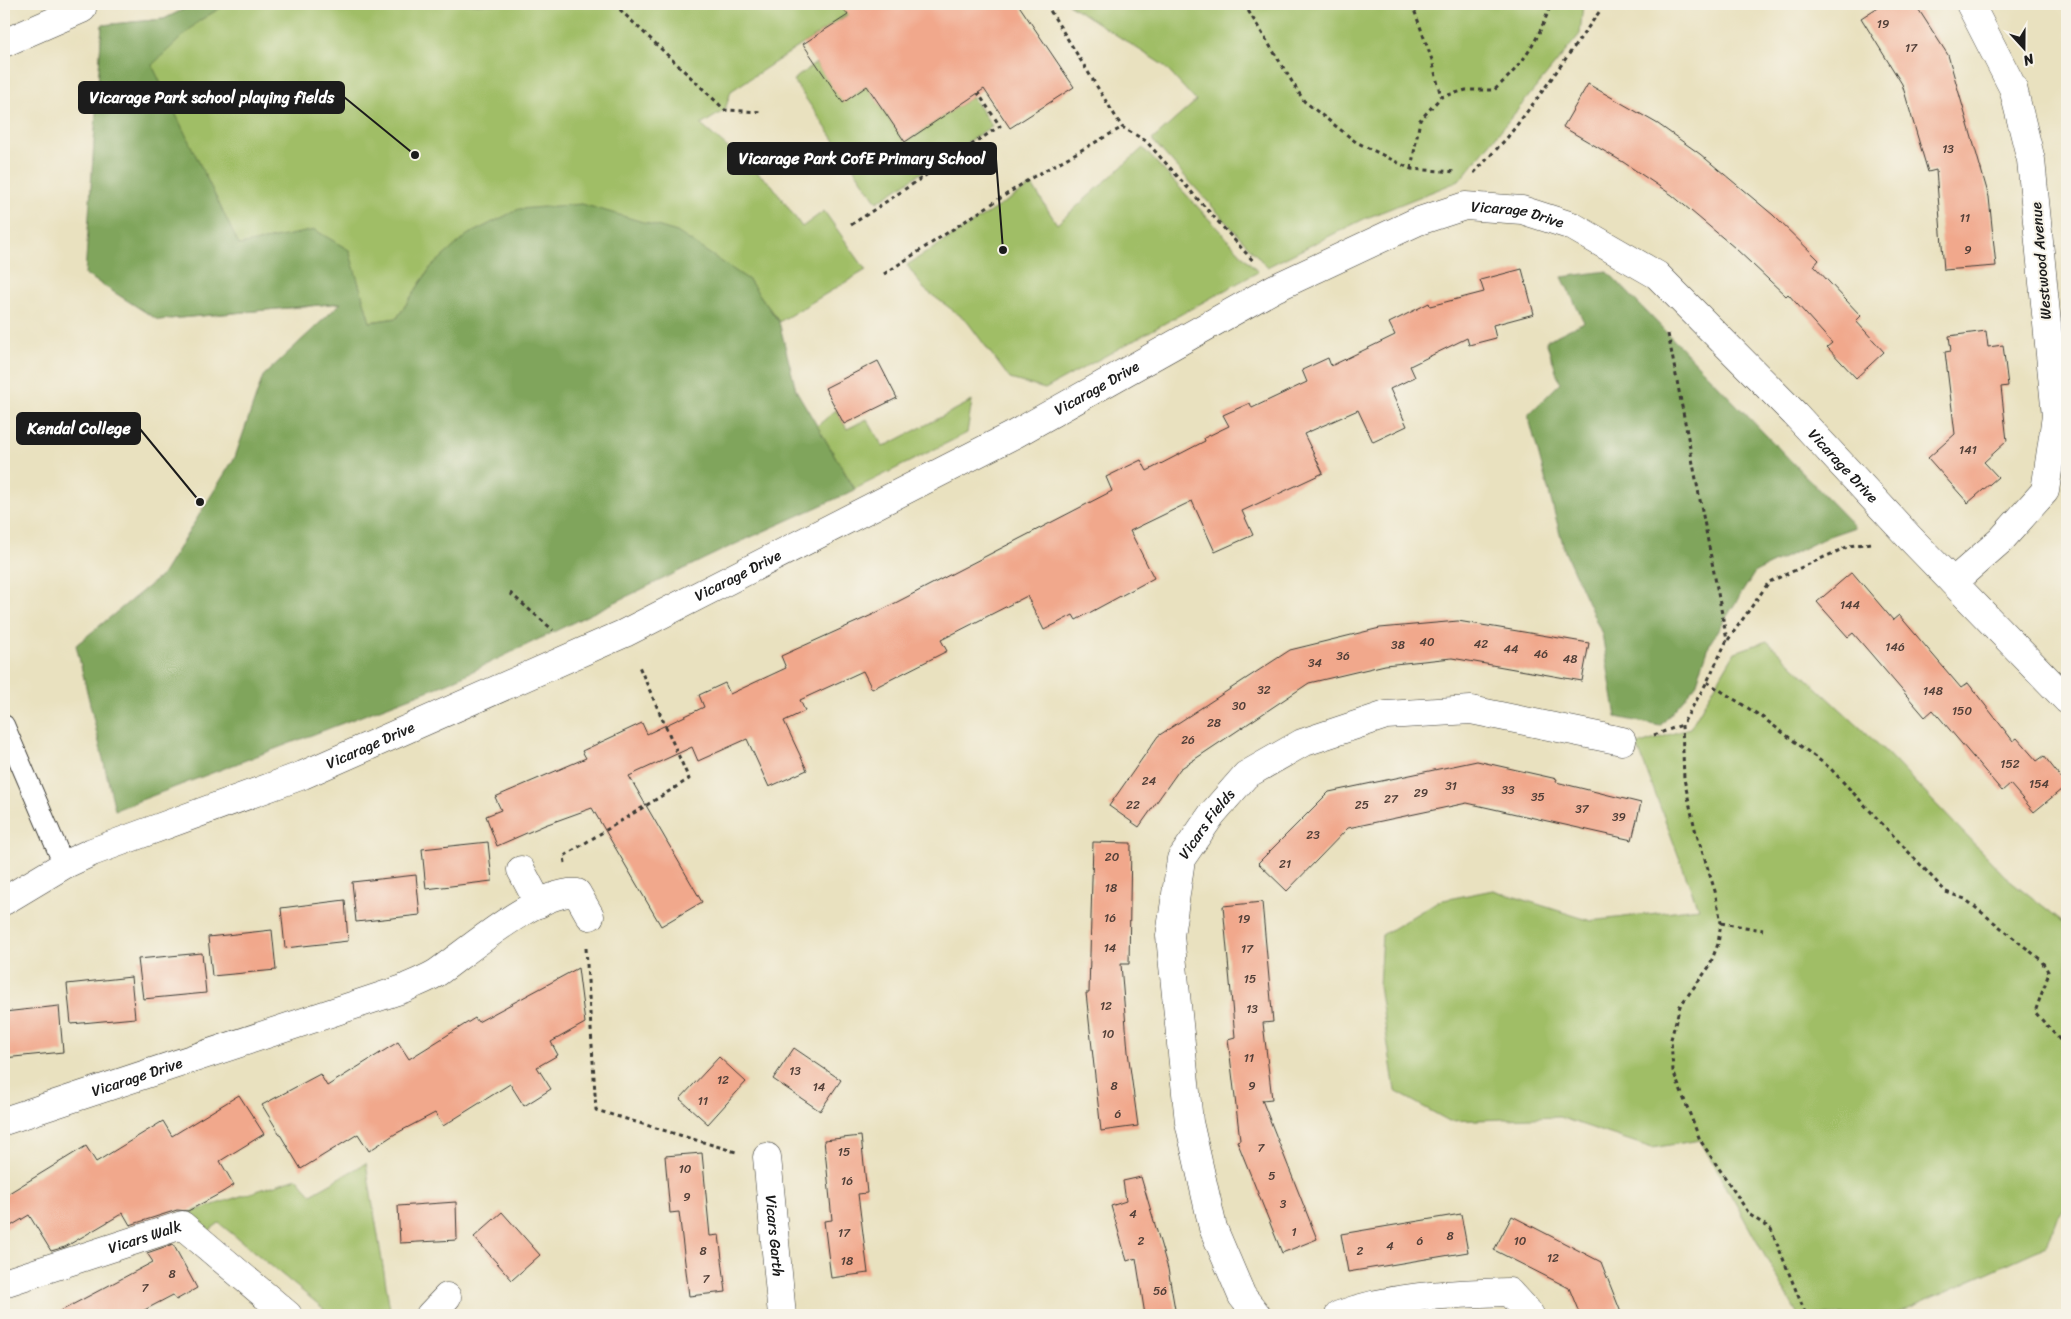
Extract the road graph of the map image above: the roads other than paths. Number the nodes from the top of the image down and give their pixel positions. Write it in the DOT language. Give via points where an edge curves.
graph roads {
  1 [pos="1970,4"];
  2 [pos="82,9"];
  3 [pos="4,43"];
  4 [pos="1953,582"];
  5 [pos="2067,700"];
  6 [pos="4,725"];
  7 [pos="1622,741"];
  8 [pos="64,865"];
  9 [pos="521,870"];
  10 [pos="4,901"];
  11 [pos="539,904"];
  12 [pos="588,928"];
  13 [pos="4,1121"];
  14 [pos="766,1156"];
  15 [pos="4,1283"];
  16 [pos="288,1315"];
  17 [pos="782,1315"];
  18 [pos="1257,1315"];
  19 [pos="1338,1315"];
  20 [pos="1530,1315"];
  1 -- 4 [label="street, Westwood Avenue" via="2013,88 2031,160 2056,416 2045,491 2001,540"];
  2 -- 3 [label="street"];
  4 -- 5 [label="street, Vicarage Drive"];
  4 -- 8 [label="street, Vicarage Drive" via="1795,414 1656,276 1572,226 1522,210 1465,206 1416,222 1275,288 979,453 637,628 303,775"];
  6 -- 8 [label="lane"];
  7 -- 18 [label="street, Vicars Fields" via="1471,710 1386,715 1302,743 1246,776 1212,814 1181,859 1170,936 1189,1122 1213,1228 1242,1296"];
  8 -- 10 [label="street, Vicarage Drive"];
  9 -- 11 [label="street"];
  11 -- 12 [label="street, Vicarage Drive" via="567,892 577,893"];
  11 -- 13 [label="street, Vicarage Drive" via="436,973 403,989"];
  14 -- 17 [label="street, Vicars Garth"];
  15 -- 16 [label="street, Vicars Walk" via="182,1225"];
  19 -- 20 [label="street" via="1360,1307 1437,1294 1509,1292"];
}
